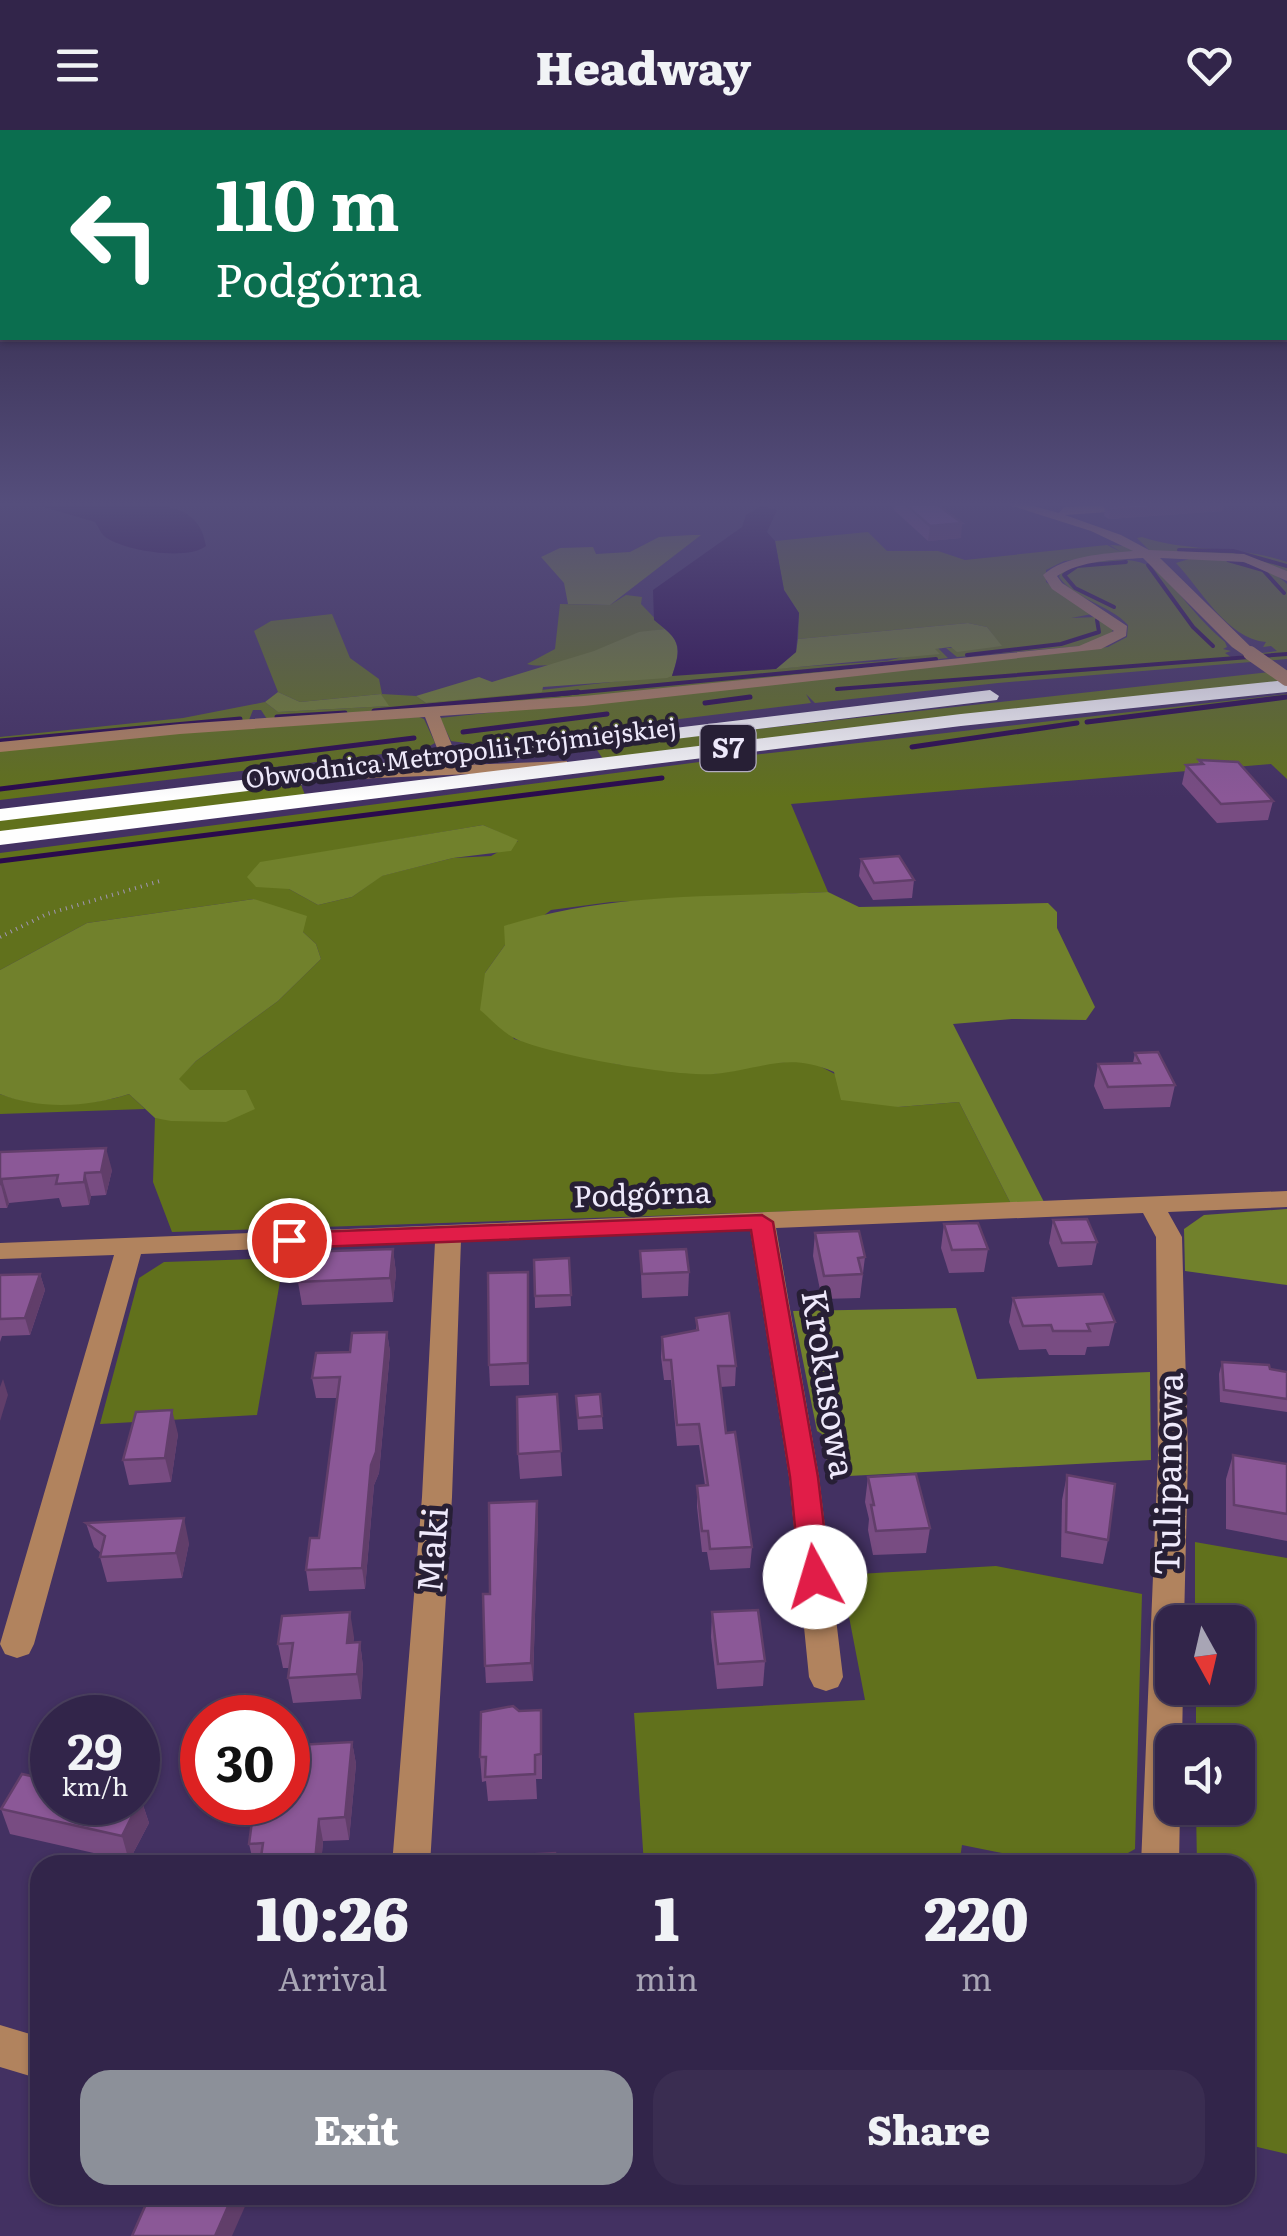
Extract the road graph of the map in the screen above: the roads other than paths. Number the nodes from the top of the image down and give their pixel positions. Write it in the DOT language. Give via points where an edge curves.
graph roads {
  1 [pos="1081,601"];
  2 [pos="1192,601"];
  3 [pos="1287,666"];
  4 [pos="1196,675"];
  5 [pos="1287,682"];
  6 [pos="1012,694"];
  7 [pos="431,713"];
  8 [pos="0,747"];
  9 [pos="606,763"];
  10 [pos="452,765"];
  11 [pos="302,789"];
  12 [pos="0,815"];
  13 [pos="0,838"];
  14 [pos="1287,1198"];
  15 [pos="1152,1206"];
  16 [pos="762,1222"];
  17 [pos="448,1235"];
  18 [pos="130,1246"];
  19 [pos="0,1251"];
  20 [pos="17,1644"];
  21 [pos="826,1677"];
  22 [pos="413,1855"];
  23 [pos="1160,1855"];
  24 [pos="0,2046"];
  25 [pos="30,2055"];
  1 -- 7 [label="street" via="1120,626 1116,639"];
  2 -- 5 [label="street, bridge"];
  3 -- 4 [label="highway"];
  5 -- 9 [label="highway, Obwodnica Metropolii Trójmiejskiej / S7"];
  6 -- 10 [label="highway, Obwodnica Metropolii Trójmiejskiej / S7" via="592,742"];
  7 -- 8 [label="street"];
  7 -- 10 [label="street"];
  9 -- 10 [label="street"];
  9 -- 11 [label="highway, Obwodnica Metropolii Trójmiejskiej / S7"];
  10 -- 11 [label="highway, Obwodnica Metropolii Trójmiejskiej / S7"];
  11 -- 12 [label="highway, Obwodnica Metropolii Trójmiejskiej / S7"];
  11 -- 13 [label="highway, Obwodnica Metropolii Trójmiejskiej / S7"];
  14 -- 15 [label="street, Podgórna"];
  15 -- 16 [label="street, Podgórna"];
  15 -- 23 [label="street, Tulipanowa" via="1169,1238 1173,1456"];
  16 -- 17 [label="street, Podgórna"];
  16 -- 21 [label="street, Krokusowa" via="804,1477"];
  17 -- 18 [label="street, Podgórna"];
  17 -- 22 [label="street, Maki"];
  18 -- 19 [label="street, Podgórna"];
  18 -- 20 [label="street"];
  24 -- 25 [label="street"];
}
